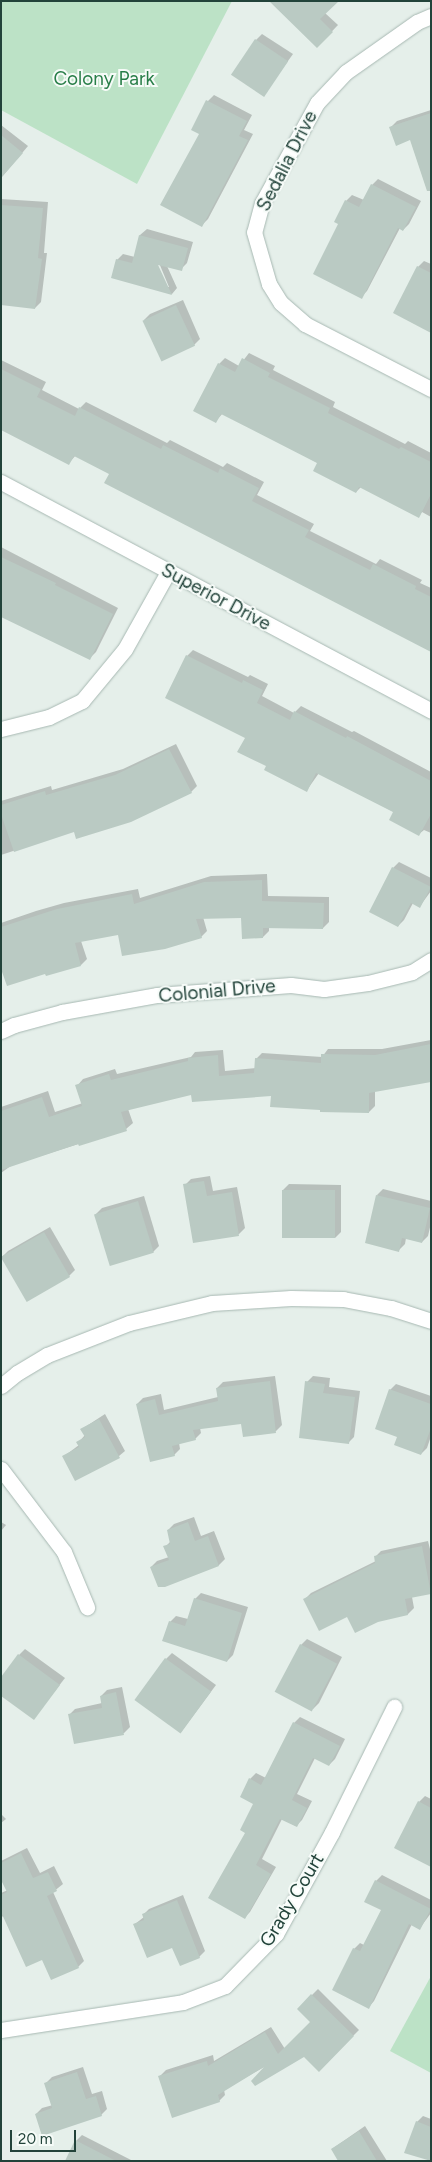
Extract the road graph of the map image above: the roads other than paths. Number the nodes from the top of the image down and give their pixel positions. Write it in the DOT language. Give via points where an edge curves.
graph roads {
  1 [pos="431,16"];
  2 [pos="431,389"];
  3 [pos="1,482"];
  4 [pos="168,572"];
  5 [pos="431,711"];
  6 [pos="1,729"];
  7 [pos="431,960"];
  8 [pos="1,1031"];
  9 [pos="431,1321"];
  10 [pos="1,1386"];
  11 [pos="1,1468"];
  12 [pos="88,1607"];
  13 [pos="394,1707"];
  14 [pos="1,2030"];
  1 -- 2 [label="street, Sedalia Drive" via="417,22 346,72 317,103 262,203 254,232 269,284 281,303 305,324"];
  3 -- 4 [label="street, Superior Drive"];
  4 -- 5 [label="street, Superior Drive"];
  4 -- 6 [label="street" via="125,649 82,701 49,717"];
  7 -- 8 [label="street, Colonial Drive" via="412,972 368,983 324,989 291,985 157,995 62,1012"];
  9 -- 10 [label="street" via="390,1308 343,1299 291,1298 212,1303 129,1323 92,1337 47,1355"];
  11 -- 12 [label="street" via="64,1552"];
  13 -- 14 [label="street, Grady Court" via="332,1832 276,1934 225,1986 183,2002"];
}
